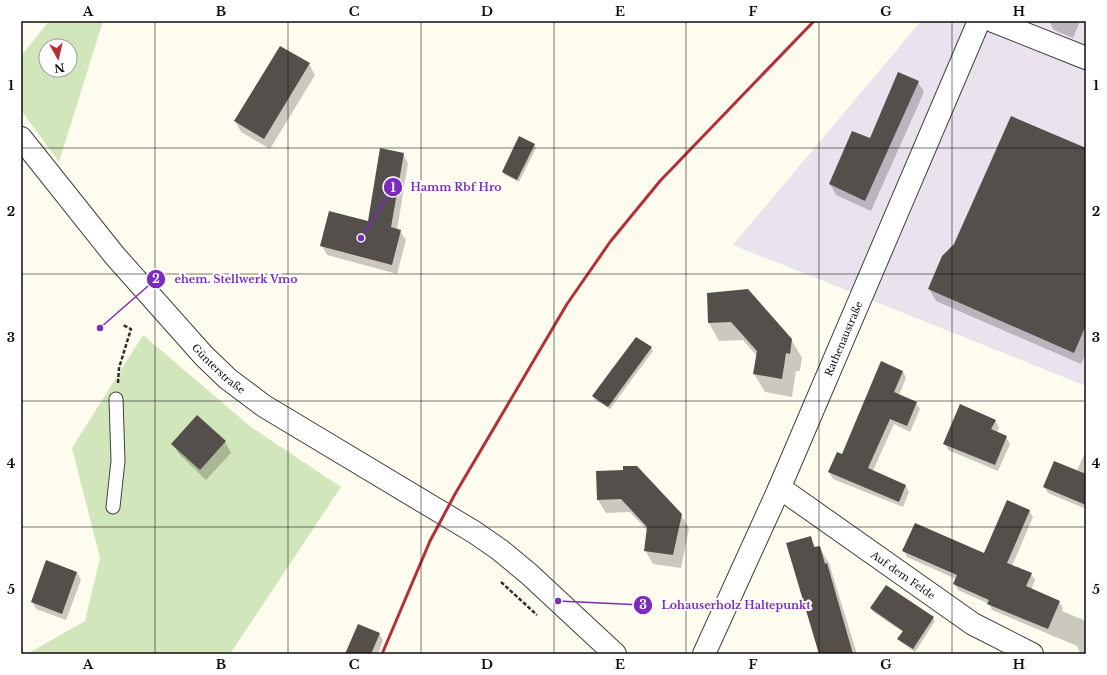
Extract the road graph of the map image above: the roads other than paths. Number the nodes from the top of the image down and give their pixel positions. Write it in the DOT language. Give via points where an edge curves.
graph roads {
  1 [pos="979,21"];
  2 [pos="993,21"];
  3 [pos="1086,58"];
  4 [pos="21,138"];
  5 [pos="116,399"];
  6 [pos="779,489"];
  7 [pos="113,507"];
  8 [pos="615,654"];
  9 [pos="704,654"];
  10 [pos="1032,654"];
  1 -- 6 [label="street, Rathenaustraße"];
  2 -- 3 [label="street"];
  4 -- 8 [label="street, Günterstraße" via="115,256 228,379 264,406 500,550"];
  5 -- 7 [label="lane" via="118,461"];
  6 -- 9 [label="street, Rathenaustraße"];
  6 -- 10 [label="street, Auf dem Felde" via="973,624"];
}
